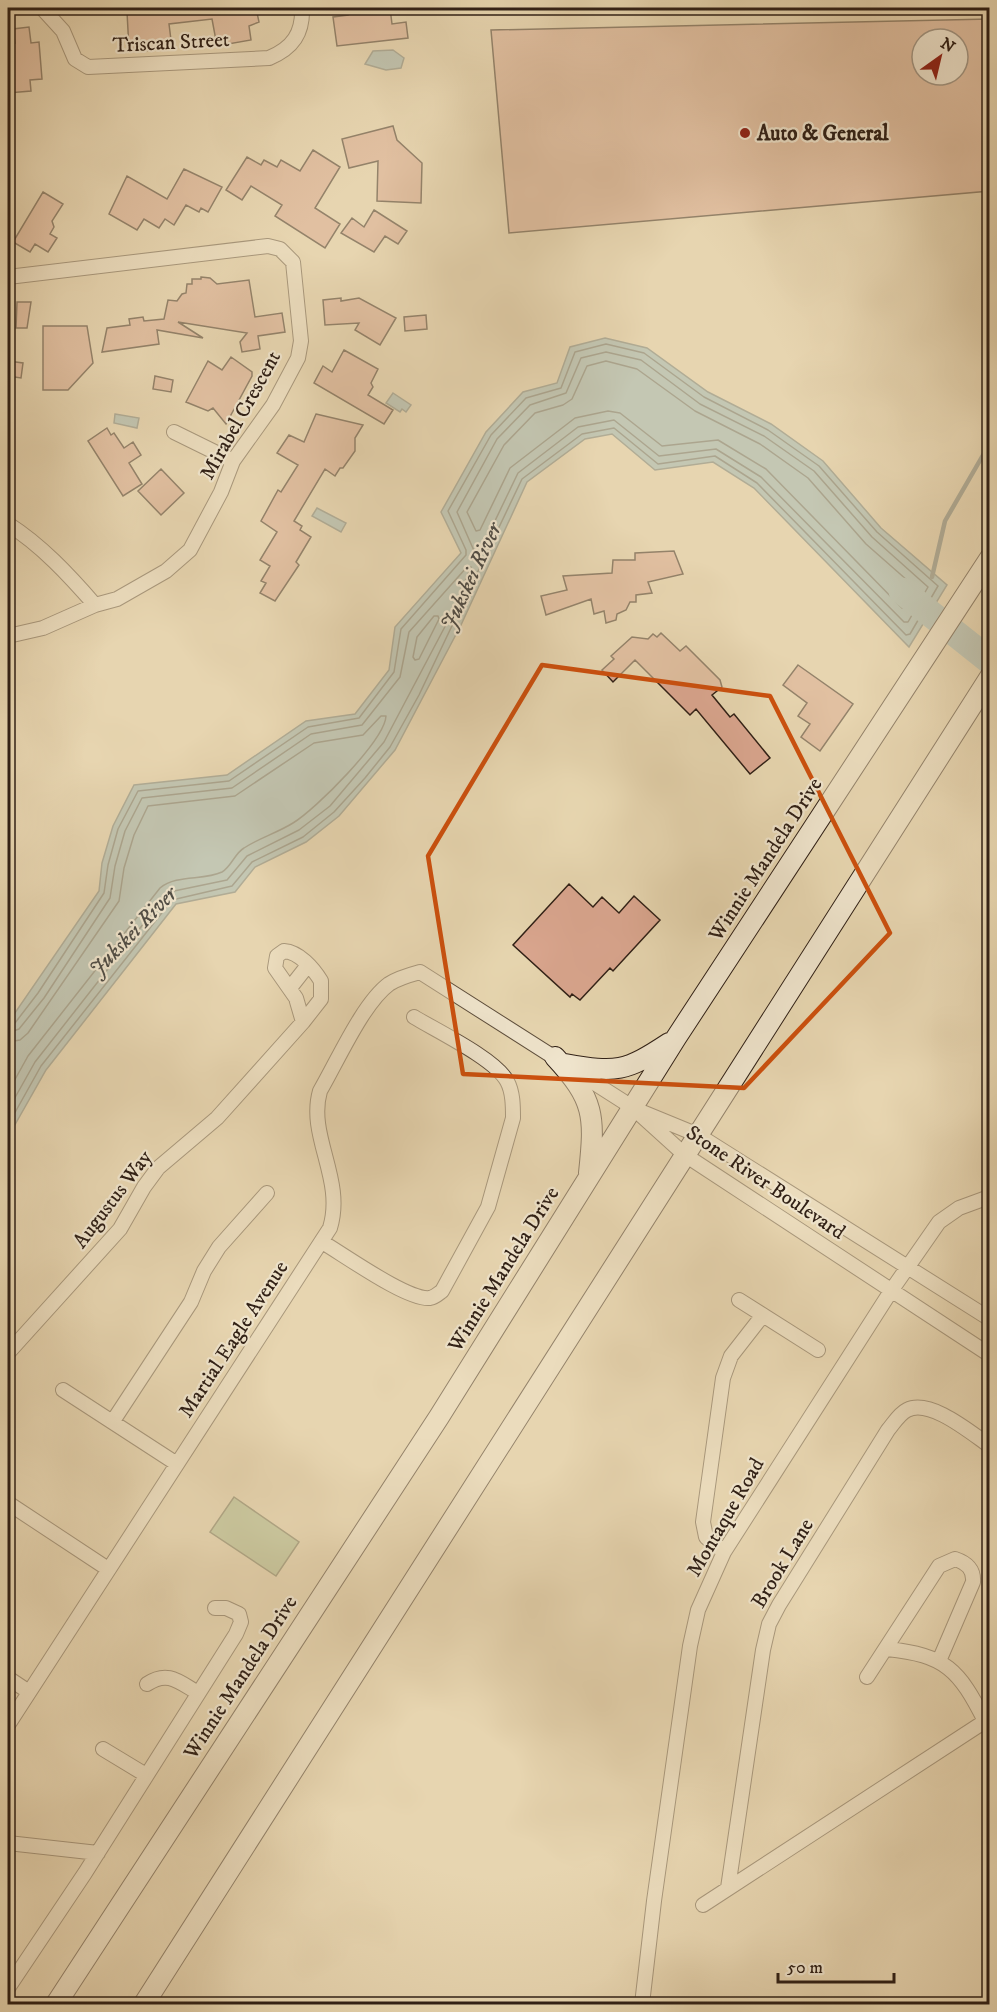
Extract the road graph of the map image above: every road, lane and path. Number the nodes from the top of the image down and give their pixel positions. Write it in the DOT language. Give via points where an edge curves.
graph roads {
  1 [pos="42,8"];
  2 [pos="302,8"];
  3 [pos="8,277"];
  4 [pos="174,432"];
  5 [pos="233,461"];
  6 [pos="8,524"];
  7 [pos="990,558"];
  8 [pos="95,605"];
  9 [pos="8,636"];
  10 [pos="990,677"];
  11 [pos="308,965"];
  12 [pos="290,988"];
  13 [pos="414,1017"];
  14 [pos="303,1022"];
  15 [pos="676,1038"];
  16 [pos="560,1061"];
  17 [pos="632,1107"];
  18 [pos="698,1135"];
  19 [pos="685,1155"];
  20 [pos="589,1176"];
  21 [pos="267,1193"];
  22 [pos="989,1197"];
  23 [pos="322,1242"];
  24 [pos="906,1268"];
  25 [pos="891,1291"];
  26 [pos="739,1300"];
  27 [pos="763,1315"];
  28 [pos="990,1319"];
  29 [pos="818,1350"];
  30 [pos="8,1353"];
  31 [pos="990,1355"];
  32 [pos="63,1390"];
  33 [pos="113,1421"];
  34 [pos="990,1446"];
  35 [pos="177,1464"];
  36 [pos="8,1503"];
  37 [pos="724,1552"];
  38 [pos="108,1569"];
  39 [pos="214,1608"];
  40 [pos="887,1649"];
  41 [pos="939,1661"];
  42 [pos="867,1677"];
  43 [pos="8,1678"];
  44 [pos="147,1684"];
  45 [pos="29,1692"];
  46 [pos="198,1693"];
  47 [pos="987,1719"];
  48 [pos="8,1725"];
  49 [pos="103,1749"];
  50 [pos="146,1775"];
  51 [pos="8,1843"];
  52 [pos="98,1853"];
  53 [pos="728,1888"];
  54 [pos="704,1905"];
  55 [pos="8,1989"];
  56 [pos="56,2004"];
  57 [pos="144,2004"];
  58 [pos="642,2004"];
  1 -- 2 [label="street, Triscan Street" via="63,31 75,59 88,67 269,57 281,53 294,41"];
  3 -- 5 [label="street, Mirabel Crescent" via="255,246 280,249 293,262 297,276 302,340 298,358 273,405"];
  4 -- 5 [label="street"];
  5 -- 8 [label="street, Mirabel Crescent" via="190,550 142,586"];
  6 -- 8 [label="street" via="74,580"];
  7 -- 15 [label="main road, Winnie Mandela Drive"];
  8 -- 9 [label="street, Mirabel Crescent" via="43,628"];
  10 -- 18 [label="main road"];
  11 -- 12 [label="street"];
  11 -- 12 [label="street" via="287,951 277,956 275,968"];
  11 -- 14 [label="street, Augustus Way" via="323,988 319,1003"];
  12 -- 14 [label="street"];
  13 -- 23 [label="street" via="491,1064 507,1081 513,1118 488,1207 442,1291 430,1298 390,1284"];
  14 -- 30 [label="street, Augustus Way" via="217,1118 158,1168 120,1229"];
  15 -- 16 [label="main road" via="624,1068 606,1070"];
  15 -- 17 [label="main road, Winnie Mandela Drive"];
  16 -- 17 [label="street"];
  16 -- 20 [label="main road" via="578,1081 591,1110"];
  16 -- 23 [label="street, Martial Eagle Avenue" via="420,972 389,984 371,1002 317,1102 335,1193 335,1214"];
  17 -- 18 [label="street, Stone River Boulevard"];
  17 -- 19 [label="street, Stone River Boulevard"];
  17 -- 20 [label="main road, Winnie Mandela Drive"];
  18 -- 19 [label="main road"];
  18 -- 24 [label="street, Stone River Boulevard"];
  19 -- 25 [label="street, Stone River Boulevard"];
  19 -- 57 [label="main road"];
  20 -- 56 [label="main road, Winnie Mandela Drive" via="439,1417"];
  21 -- 33 [label="street" via="219,1247 191,1302"];
  22 -- 24 [label="street, Montaque Road" via="946,1216"];
  23 -- 35 [label="street, Martial Eagle Avenue"];
  24 -- 25 [label="street, Montaque Road"];
  24 -- 28 [label="street, Stone River Boulevard"];
  25 -- 31 [label="street, Stone River Boulevard"];
  25 -- 37 [label="street, Montaque Road"];
  26 -- 27 [label="street"];
  27 -- 29 [label="street"];
  27 -- 37 [label="street" via="731,1356 723,1378 703,1522 706,1537"];
  32 -- 33 [label="street"];
  33 -- 35 [label="street"];
  34 -- 53 [label="street, Brook Lane" via="935,1411 915,1407 906,1410 888,1430 778,1605 763,1650"];
  35 -- 38 [label="street, Martial Eagle Avenue"];
  36 -- 38 [label="street"];
  37 -- 58 [label="street, Montaque Road" via="698,1610 690,1646"];
  38 -- 45 [label="street, Martial Eagle Avenue"];
  39 -- 46 [label="street" via="233,1610 241,1622"];
  40 -- 41 [label="street"];
  40 -- 41 [label="street" via="939,1566 955,1559 969,1567 973,1582"];
  40 -- 42 [label="street"];
  41 -- 47 [label="street" via="963,1680"];
  43 -- 45 [label="street"];
  44 -- 46 [label="street" via="161,1676 168,1677"];
  45 -- 48 [label="street, Martial Eagle Avenue"];
  46 -- 50 [label="street"];
  47 -- 53 [label="street"];
  49 -- 50 [label="street"];
  50 -- 52 [label="street"];
  51 -- 52 [label="street"];
  52 -- 55 [label="street"];
  53 -- 54 [label="street"];
}
